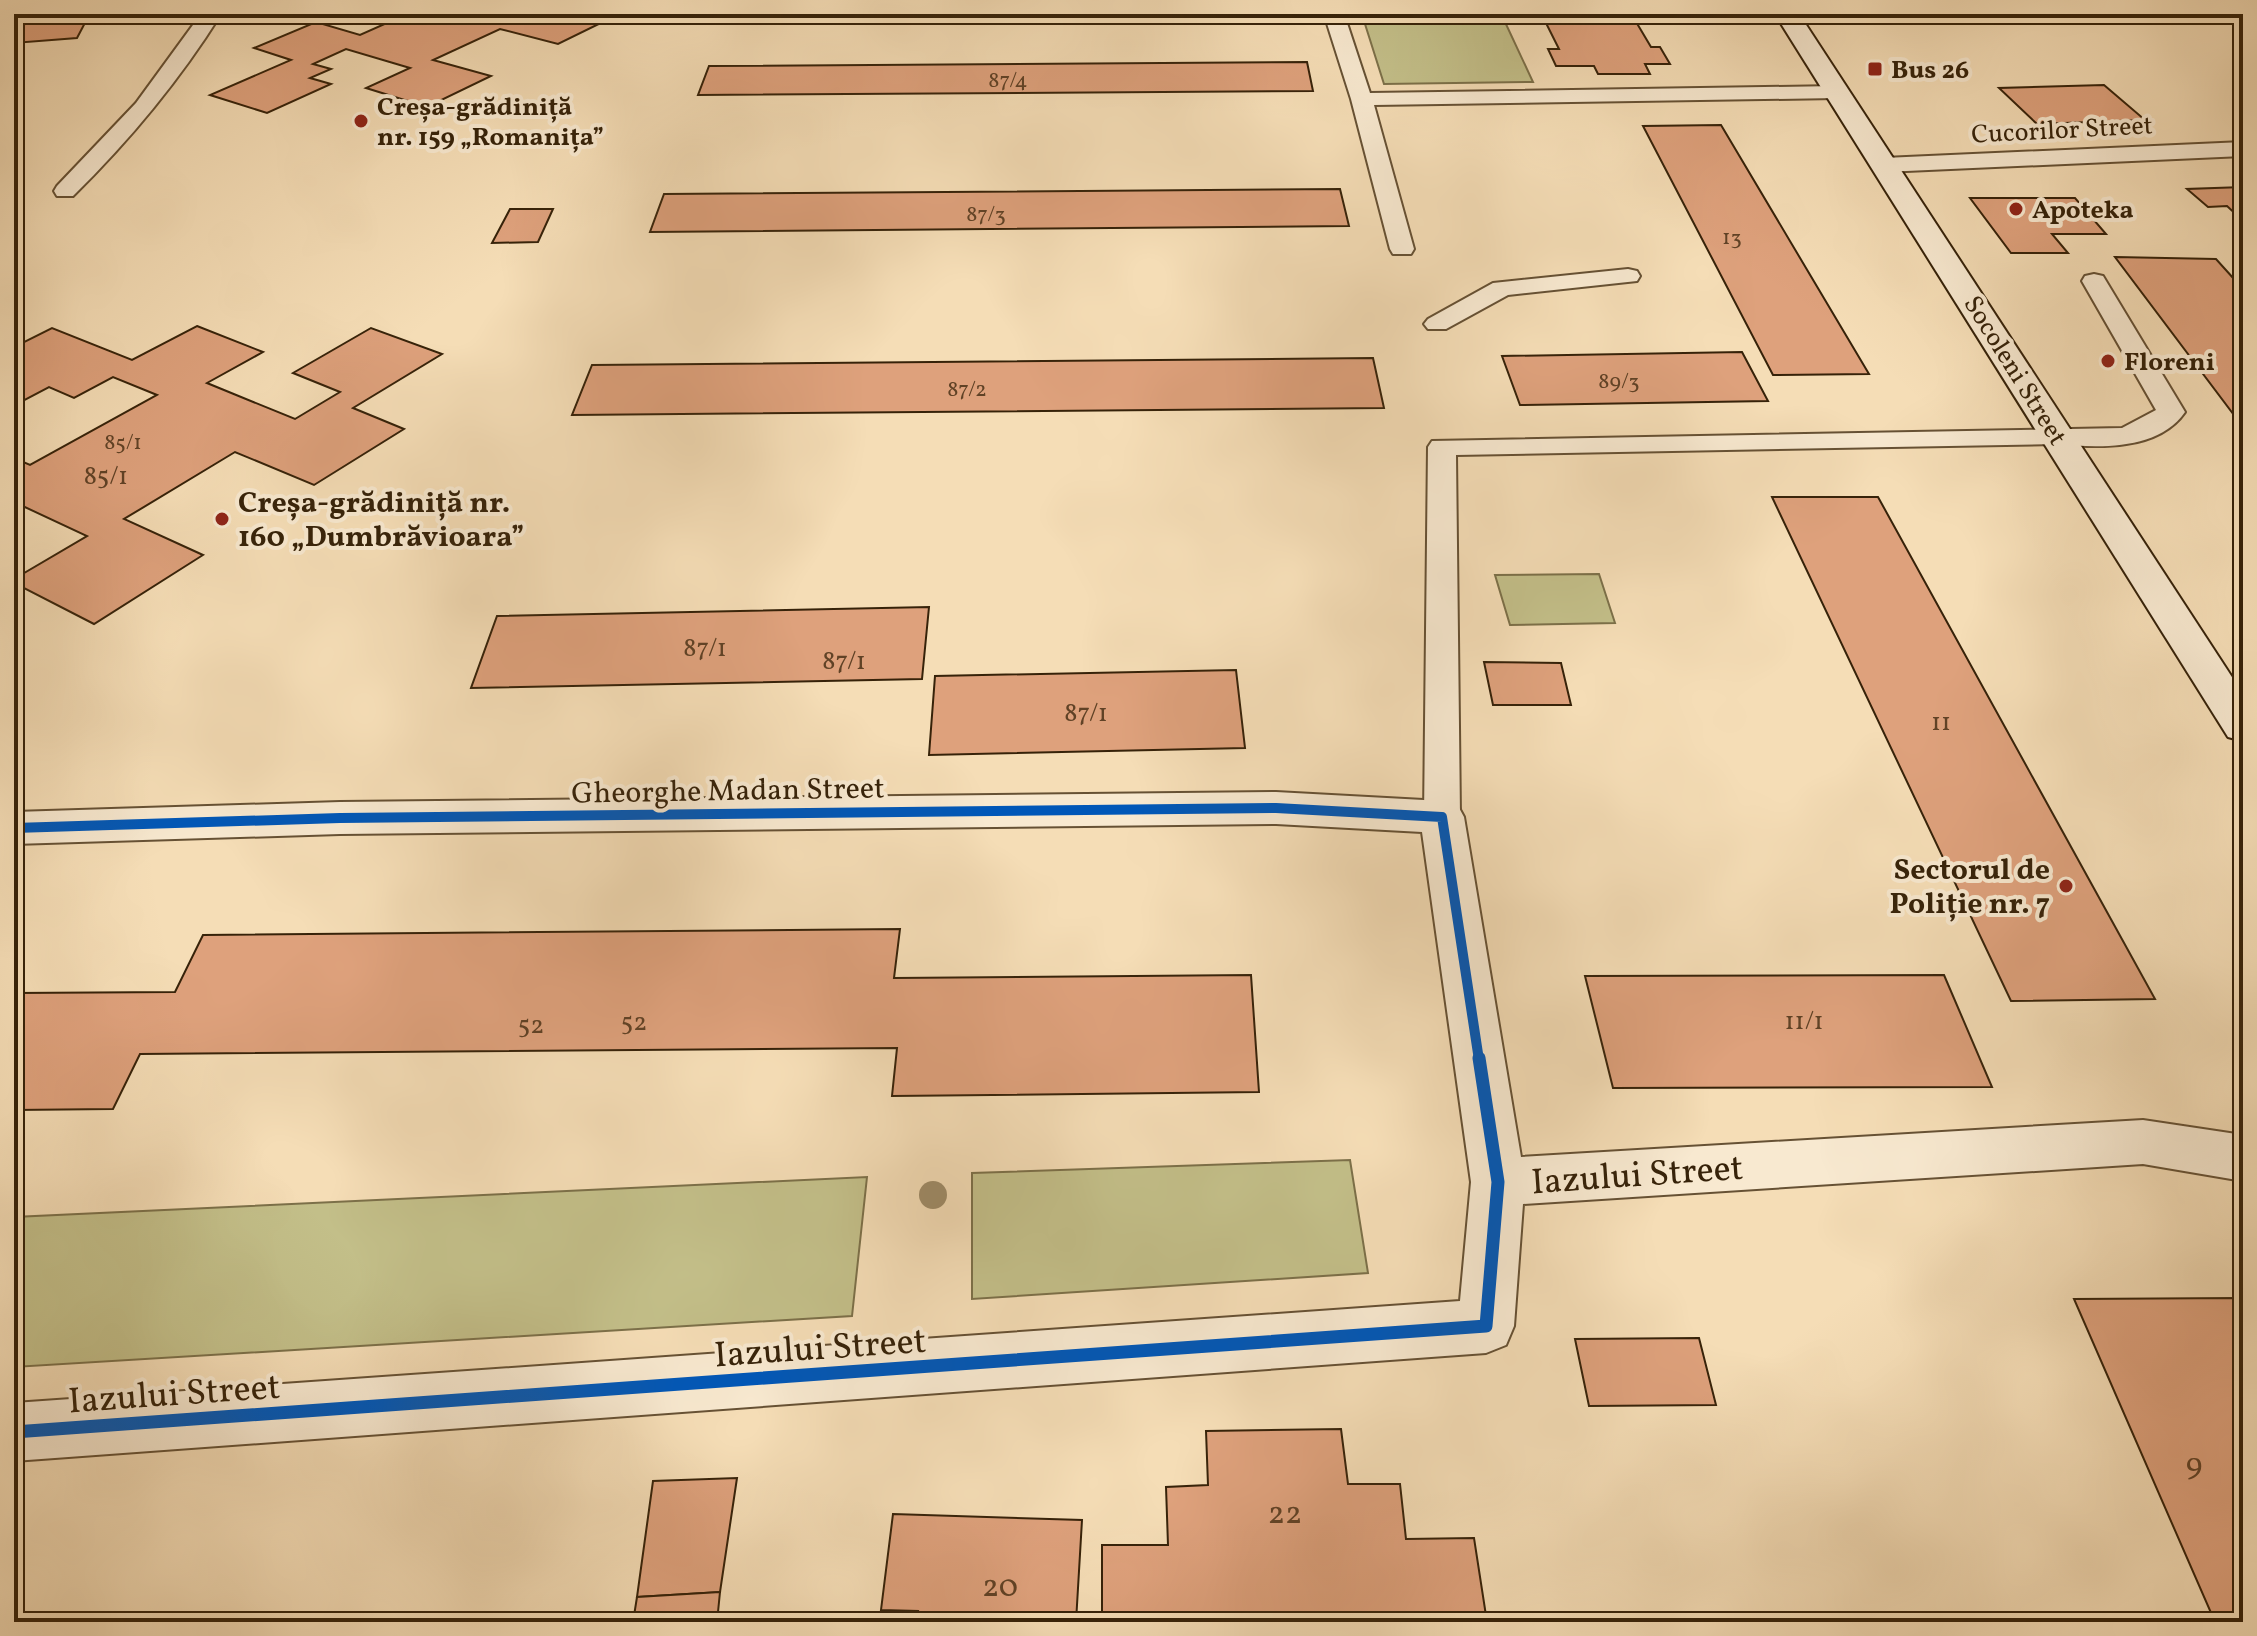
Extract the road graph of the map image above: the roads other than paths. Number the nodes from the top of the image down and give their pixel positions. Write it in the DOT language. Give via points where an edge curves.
graph roads {
  1 [pos="211,14"];
  2 [pos="1334,14"];
  3 [pos="1787,14"];
  4 [pos="1837,92"];
  5 [pos="1362,99"];
  6 [pos="2243,149"];
  7 [pos="1884,165"];
  8 [pos="65,191"];
  9 [pos="1402,249"];
  10 [pos="1628,276"];
  11 [pos="2094,281"];
  12 [pos="1437,324"];
  13 [pos="2057,436"];
  14 [pos="2243,727"];
  15 [pos="1442,817"];
  16 [pos="14,828"];
  17 [pos="2243,1158"];
  18 [pos="1498,1182"];
  19 [pos="14,1432"];
  1 -- 8 [label="lane" via="156,90"];
  2 -- 5 [label="lane"];
  3 -- 4 [label="street, Socoleni Street"];
  4 -- 5 [label="lane"];
  4 -- 7 [label="street, Socoleni Street"];
  5 -- 9 [label="lane"];
  6 -- 7 [label="lane, Cucorilor Street"];
  7 -- 13 [label="street, Socoleni Street"];
  10 -- 12 [label="lane" via="1502,288"];
  11 -- 13 [label="lane" via="2171,412 2152,427 2113,440"];
  13 -- 14 [label="street, Socoleni Street"];
  13 -- 15 [label="lane" via="1442,447"];
  15 -- 16 [label="street, Gheorghe Madan Street" via="1276,808 340,818"];
  15 -- 18 [label="street"];
  17 -- 18 [label="street, Iazului Street" via="2143,1142"];
  18 -- 19 [label="street, Iazului Street" via="1486,1326"];
}
